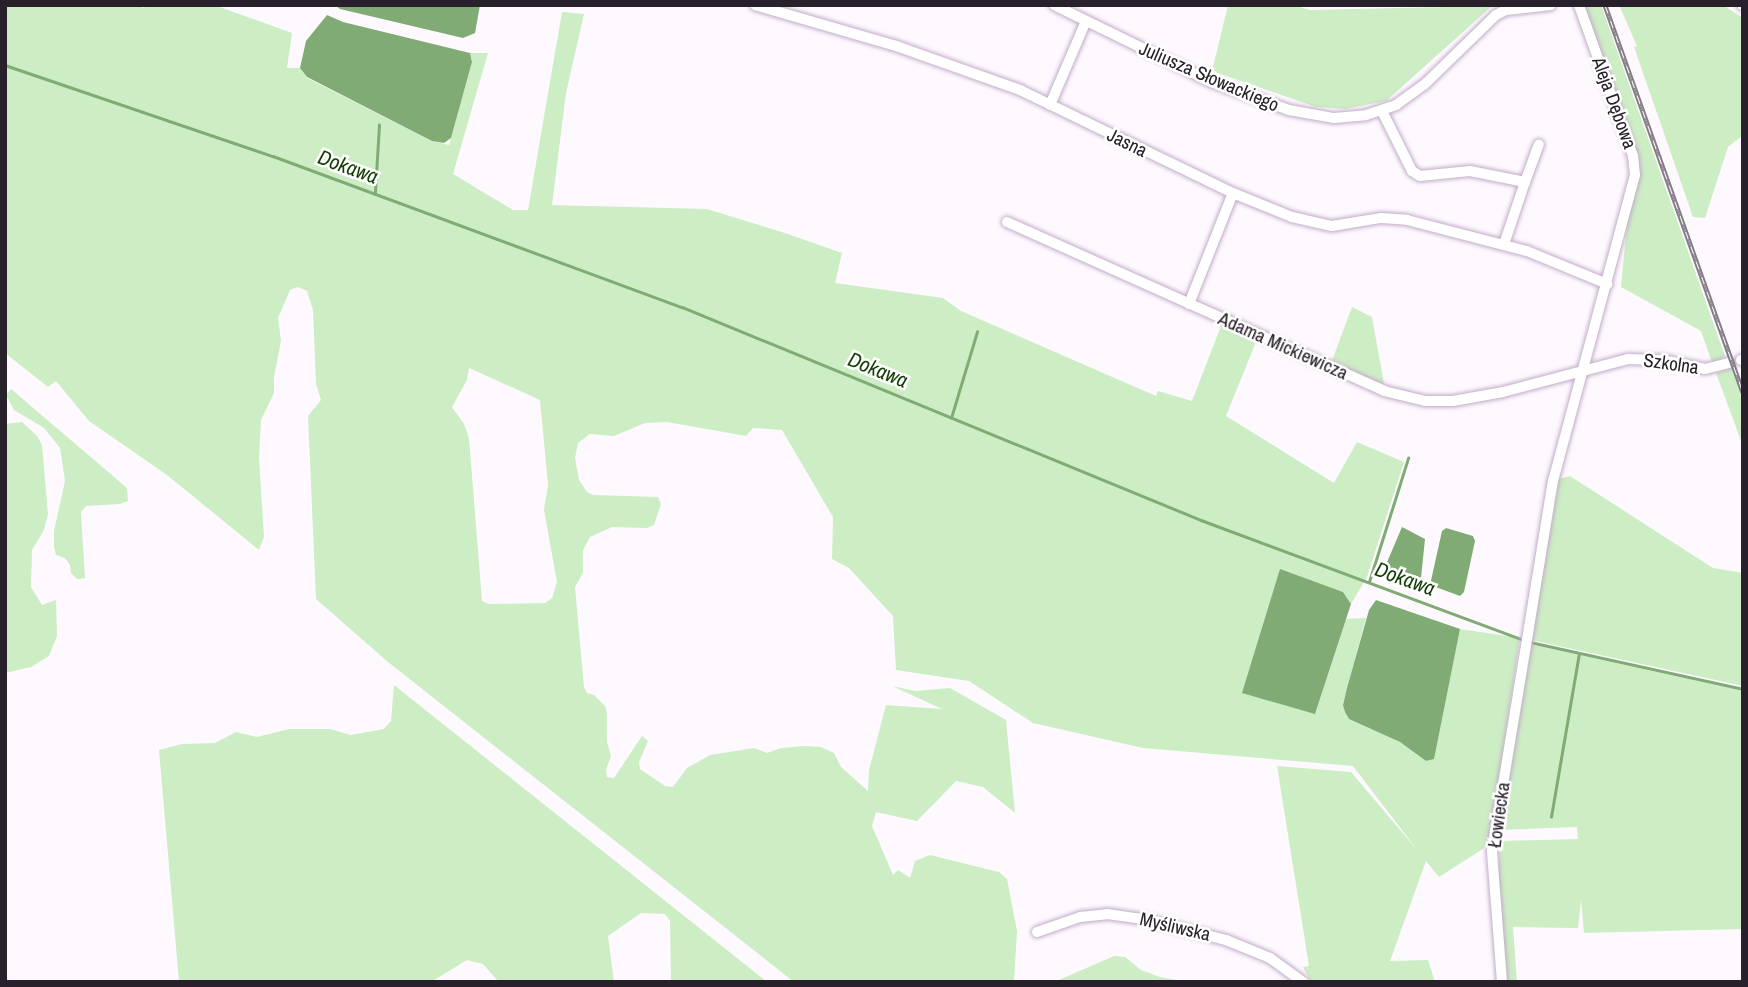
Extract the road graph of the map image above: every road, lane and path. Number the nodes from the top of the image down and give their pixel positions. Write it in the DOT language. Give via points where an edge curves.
graph roads {
  1 [pos="755,5"];
  2 [pos="1054,5"];
  3 [pos="1551,5"];
  4 [pos="1579,5"];
  5 [pos="1086,21"];
  6 [pos="1050,105"];
  7 [pos="1382,111"];
  8 [pos="1539,144"];
  9 [pos="1525,183"];
  10 [pos="1233,193"];
  11 [pos="1007,222"];
  12 [pos="1504,244"];
  13 [pos="1607,284"];
  14 [pos="1189,304"];
  15 [pos="1729,363"];
  16 [pos="1585,368"];
  17 [pos="1573,375"];
  18 [pos="1037,932"];
  19 [pos="1303,982"];
  20 [pos="1502,982"];
  1 -- 6 [label="street, Jasna" via="908,50"];
  2 -- 5 [label="street, Juliusza Słowackiego"];
  3 -- 7 [label="street, Juliusza Słowackiego" via="1496,15 1410,97"];
  4 -- 13 [label="street, Aleja Dębowa" via="1635,164"];
  5 -- 6 [label="street"];
  5 -- 7 [label="street, Juliusza Słowackiego" via="1209,81 1289,110 1334,118"];
  6 -- 10 [label="street, Jasna"];
  7 -- 9 [label="street" via="1412,171 1420,176 1470,171"];
  8 -- 9 [label="street"];
  9 -- 12 [label="street"];
  10 -- 12 [label="street, Jasna" via="1307,222 1332,226 1381,218 1407,220"];
  10 -- 14 [label="street"];
  11 -- 14 [label="street, Adama Mickiewicza"];
  12 -- 13 [label="street, Jasna"];
  13 -- 16 [label="street, Aleja Dębowa"];
  14 -- 17 [label="street, Adama Mickiewicza" via="1384,391 1425,401 1452,401"];
  15 -- 16 [label="street, Szkolna" via="1705,369 1645,358"];
  16 -- 17 [label="street, Szkolna"];
  16 -- 20 [label="street, Łowiecka" via="1553,481 1492,851"];
  18 -- 19 [label="street, Myśliwska" via="1080,917 1107,914 1154,921 1226,940 1270,958"];
}
